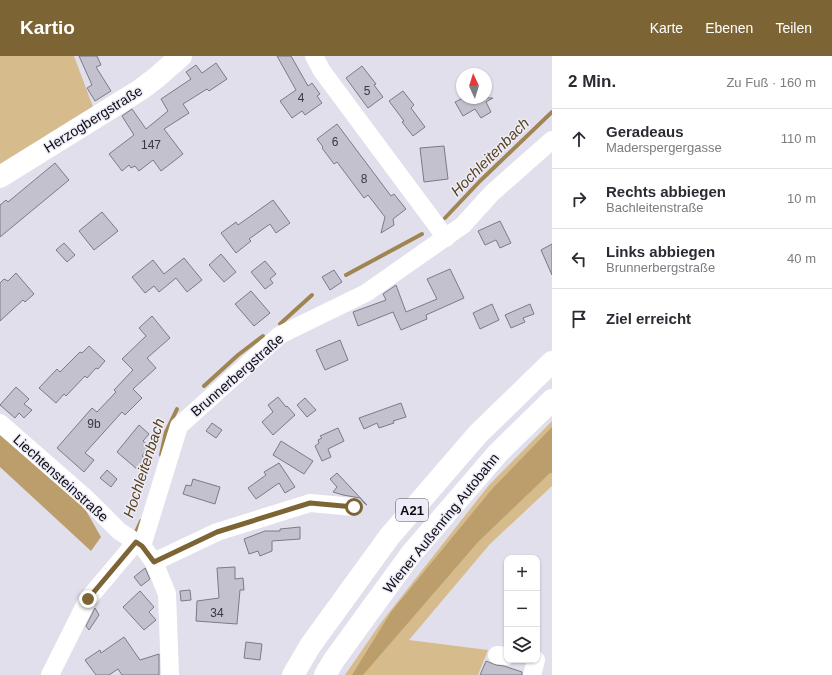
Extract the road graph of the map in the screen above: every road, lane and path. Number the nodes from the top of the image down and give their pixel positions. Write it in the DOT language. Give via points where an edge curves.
graph roads {
  1 [pos="181,56"];
  2 [pos="314,56"];
  3 [pos="552,140"];
  4 [pos="0,177"];
  5 [pos="446,238"];
  6 [pos="552,362"];
  7 [pos="552,400"];
  8 [pos="0,423"];
  9 [pos="354,507"];
  10 [pos="134,540"];
  11 [pos="154,562"];
  12 [pos="540,659"];
  13 [pos="552,659"];
  14 [pos="536,663"];
  15 [pos="50,675"];
  16 [pos="170,675"];
  17 [pos="293,675"];
  18 [pos="325,675"];
  19 [pos="532,675"];
  1 -- 4 [label="main road, Herzogbergstraße" via="140,90"];
  2 -- 5 [label="street"];
  3 -- 5 [label="street, Brunnerbergstraße"];
  5 -- 10 [label="street, Brunnerbergstraße" via="366,293 280,335 179,426"];
  6 -- 17 [label="main road, Wiener Außenring Autobahn / A21" via="478,434 388,537 310,646"];
  7 -- 18 [label="main road, Wiener Außenring Autobahn / A21" via="498,453 411,554"];
  8 -- 10 [label="street, Liechtensteinstraße" via="87,499 119,531"];
  9 -- 11 [label="street" via="310,503 217,532"];
  10 -- 11 [label="street, Liechtensteinstraße"];
  10 -- 15 [label="street, Brunnerbergstraße" via="88,599"];
  11 -- 16 [label="street, Liechtensteinstraße" via="167,594"];
  12 -- 13 [label="street"];
  14 -- 19 [label="street"];
}
